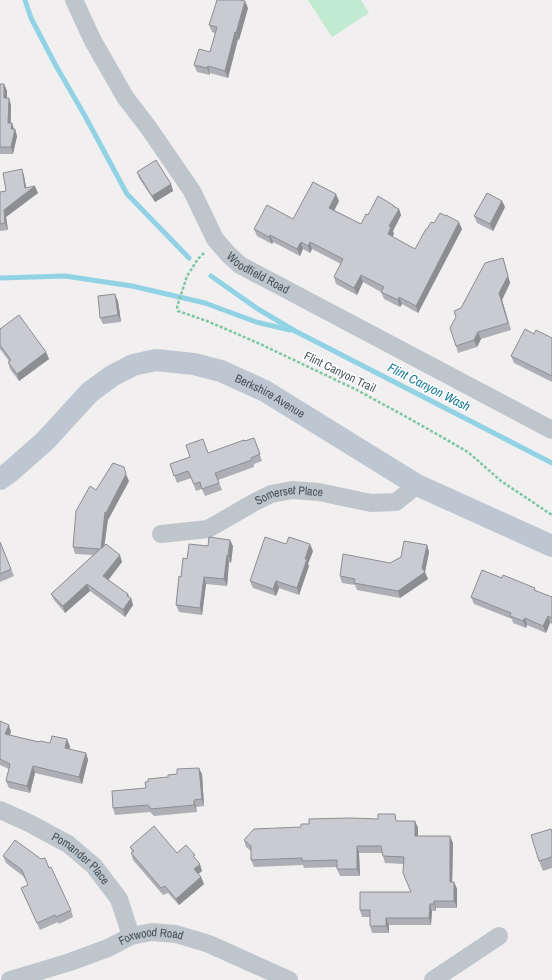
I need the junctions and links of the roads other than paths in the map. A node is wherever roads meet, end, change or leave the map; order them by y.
1 (74, 0) edge
2 (552, 430) edge
3 (0, 479) edge
4 (417, 485) junction
5 (161, 534) dead end
6 (552, 546) edge
7 (0, 810) edge
8 (131, 936) junction
9 (499, 936) dead end
10 (10, 980) edge
11 (289, 980) edge
12 (433, 980) edge

1 - 2 street, Woodfield Road
3 - 4 street, Berkshire Avenue
4 - 5 street, Somerset Place
4 - 6 street, Berkshire Avenue
7 - 8 street, Pomander Place
8 - 10 street, Foxwood Road
8 - 11 street, Foxwood Road
9 - 12 street

